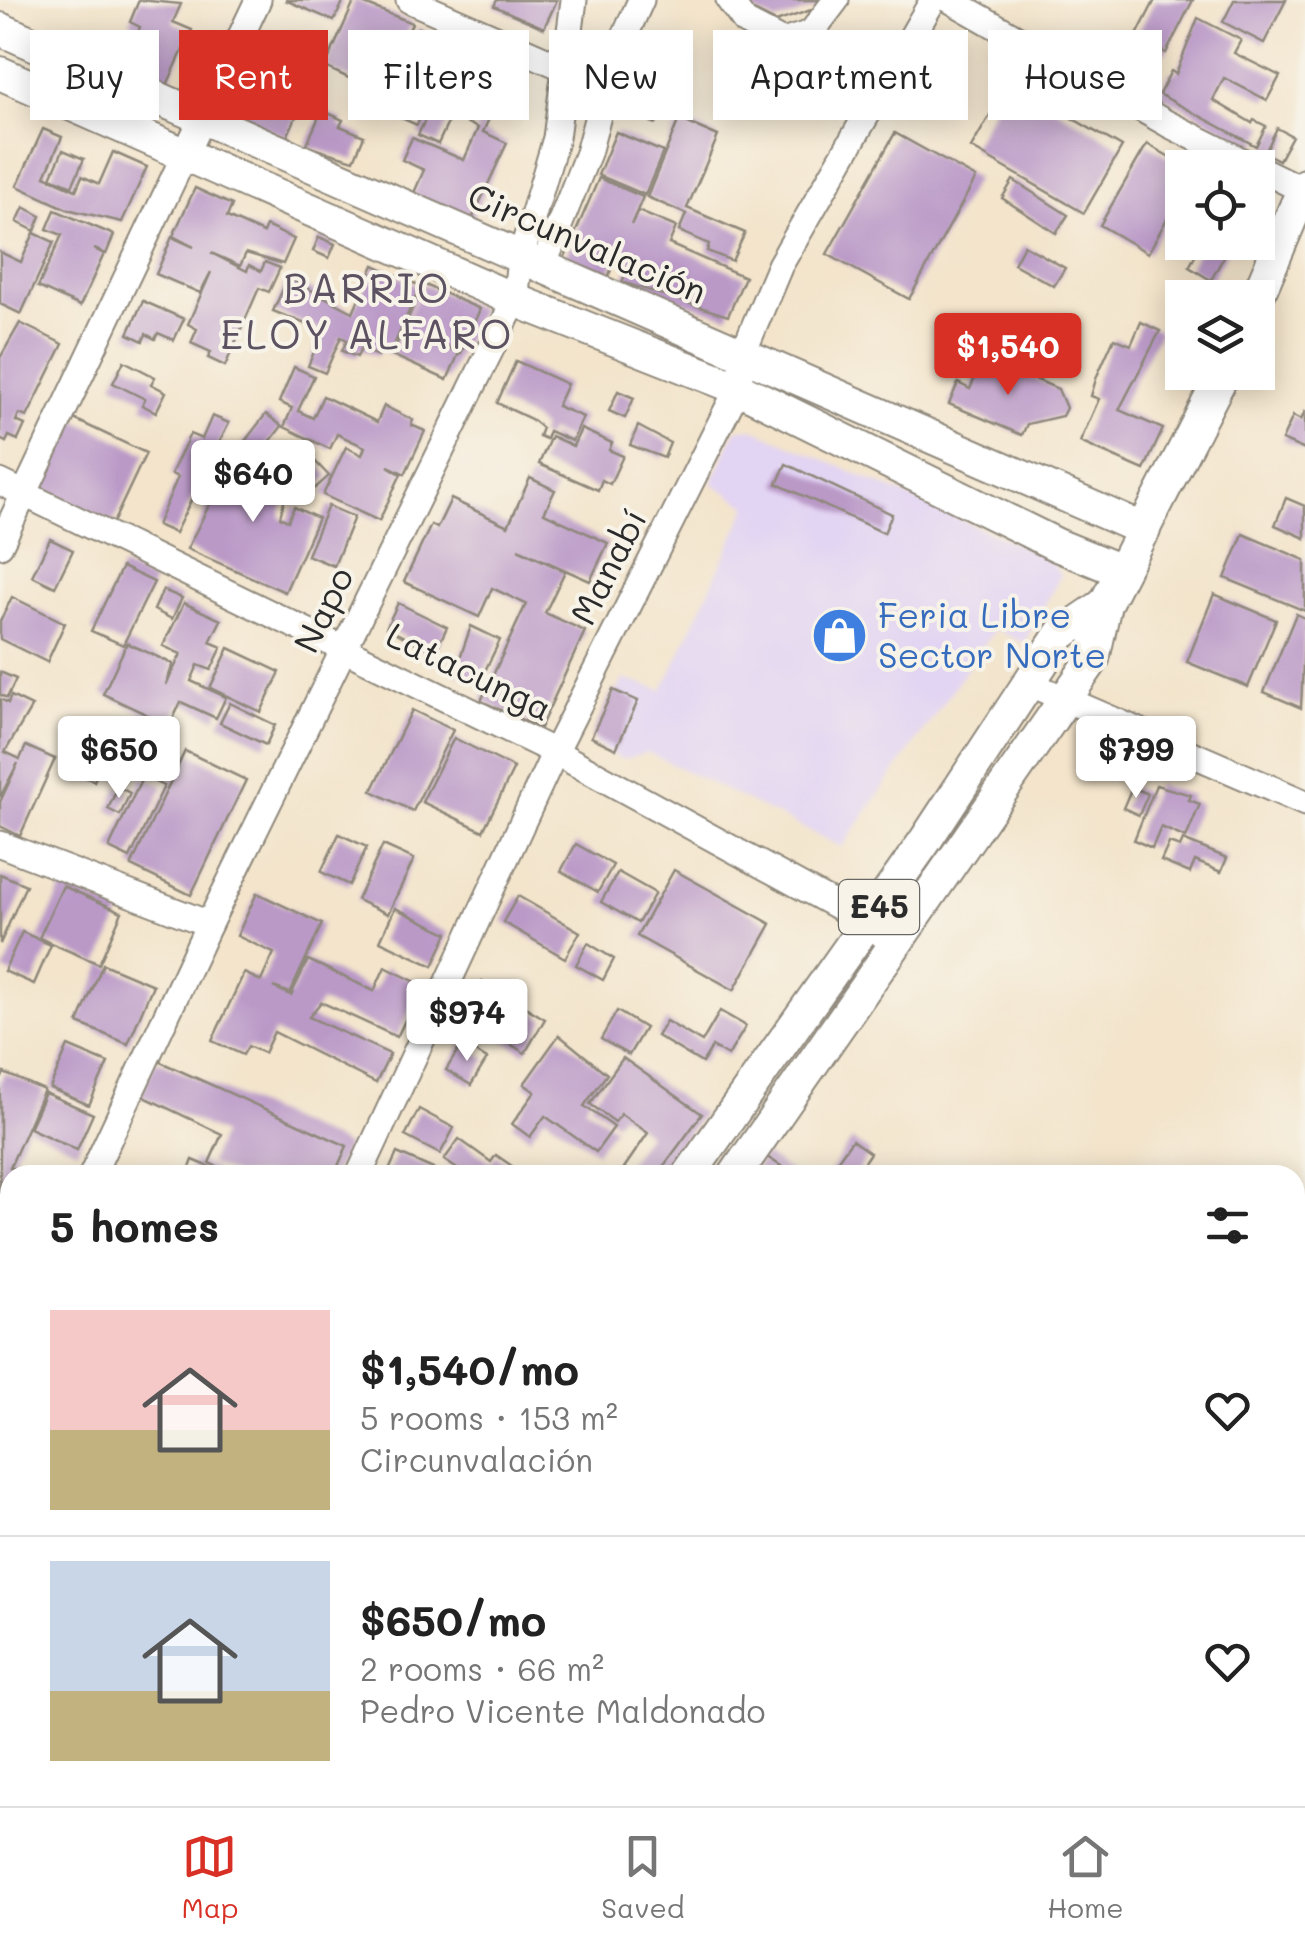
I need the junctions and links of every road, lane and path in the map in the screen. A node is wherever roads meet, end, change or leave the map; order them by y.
1 (258, 0) edge
2 (410, 0) edge
3 (574, 0) edge
4 (640, 0) edge
5 (729, 0) edge
6 (836, 0) edge
7 (934, 0) edge
8 (950, 0) edge
9 (0, 29) edge
10 (244, 30) edge
11 (569, 30) edge
12 (549, 61) edge
13 (0, 73) edge
14 (179, 110) edge
15 (201, 120) joint
16 (558, 120) edge
17 (1221, 150) edge
18 (183, 156) junction
19 (1275, 176) edge
20 (1304, 188) edge
21 (531, 264) junction
22 (1265, 280) edge
23 (515, 300) junction
24 (743, 353) junction
25 (738, 388) junction
26 (1215, 390) edge
27 (0, 482) edge
28 (24, 494) junction
29 (1144, 530) junction
30 (0, 545) edge
31 (1121, 571) junction
32 (1105, 604) junction
33 (343, 650) junction
34 (1028, 683) junction
35 (1064, 702) junction
36 (555, 752) junction
37 (1305, 802) edge
38 (0, 844) edge
39 (868, 923) junction
40 (209, 924) junction
41 (896, 945) junction
42 (97, 1165) edge
43 (363, 1165) edge
44 (696, 1165) edge
45 (741, 1165) edge

1 - 10 street
2 - 12 street
3 - 11 street, Napo
4 - 21 street
5 - 6 street
7 - 24 street, Manabí
8 - 17 street
9 - 14 main road, Circunvalación
13 - 18 main road
15 - 18 street
15 - 21 main road, Circunvalación
16 - 21 street, Napo
18 - 23 main road
18 - 28 street
19 - 20 street
20 - 22 main road
21 - 23 street, Napo
21 - 24 main road, Circunvalación
23 - 25 main road
23 - 33 street, Napo
24 - 25 street, Manabí
24 - 29 main road, Circunvalación
25 - 31 main road
25 - 36 street, Manabí
26 - 29 main road, E45
27 - 28 street, Latacunga
28 - 30 street
28 - 33 street, Latacunga
29 - 31 main road, E45
31 - 32 main road, E45
32 - 34 main road, E45
32 - 35 main road, E45
33 - 36 street, Latacunga
33 - 40 street, Napo
34 - 35 street
34 - 39 main road, E45
35 - 37 street
35 - 41 main road, E45
36 - 39 street, Latacunga
36 - 43 street, Manabí
38 - 40 street
39 - 41 street, Latacunga
39 - 44 main road, E45
40 - 42 street, Napo
41 - 45 main road, E45

